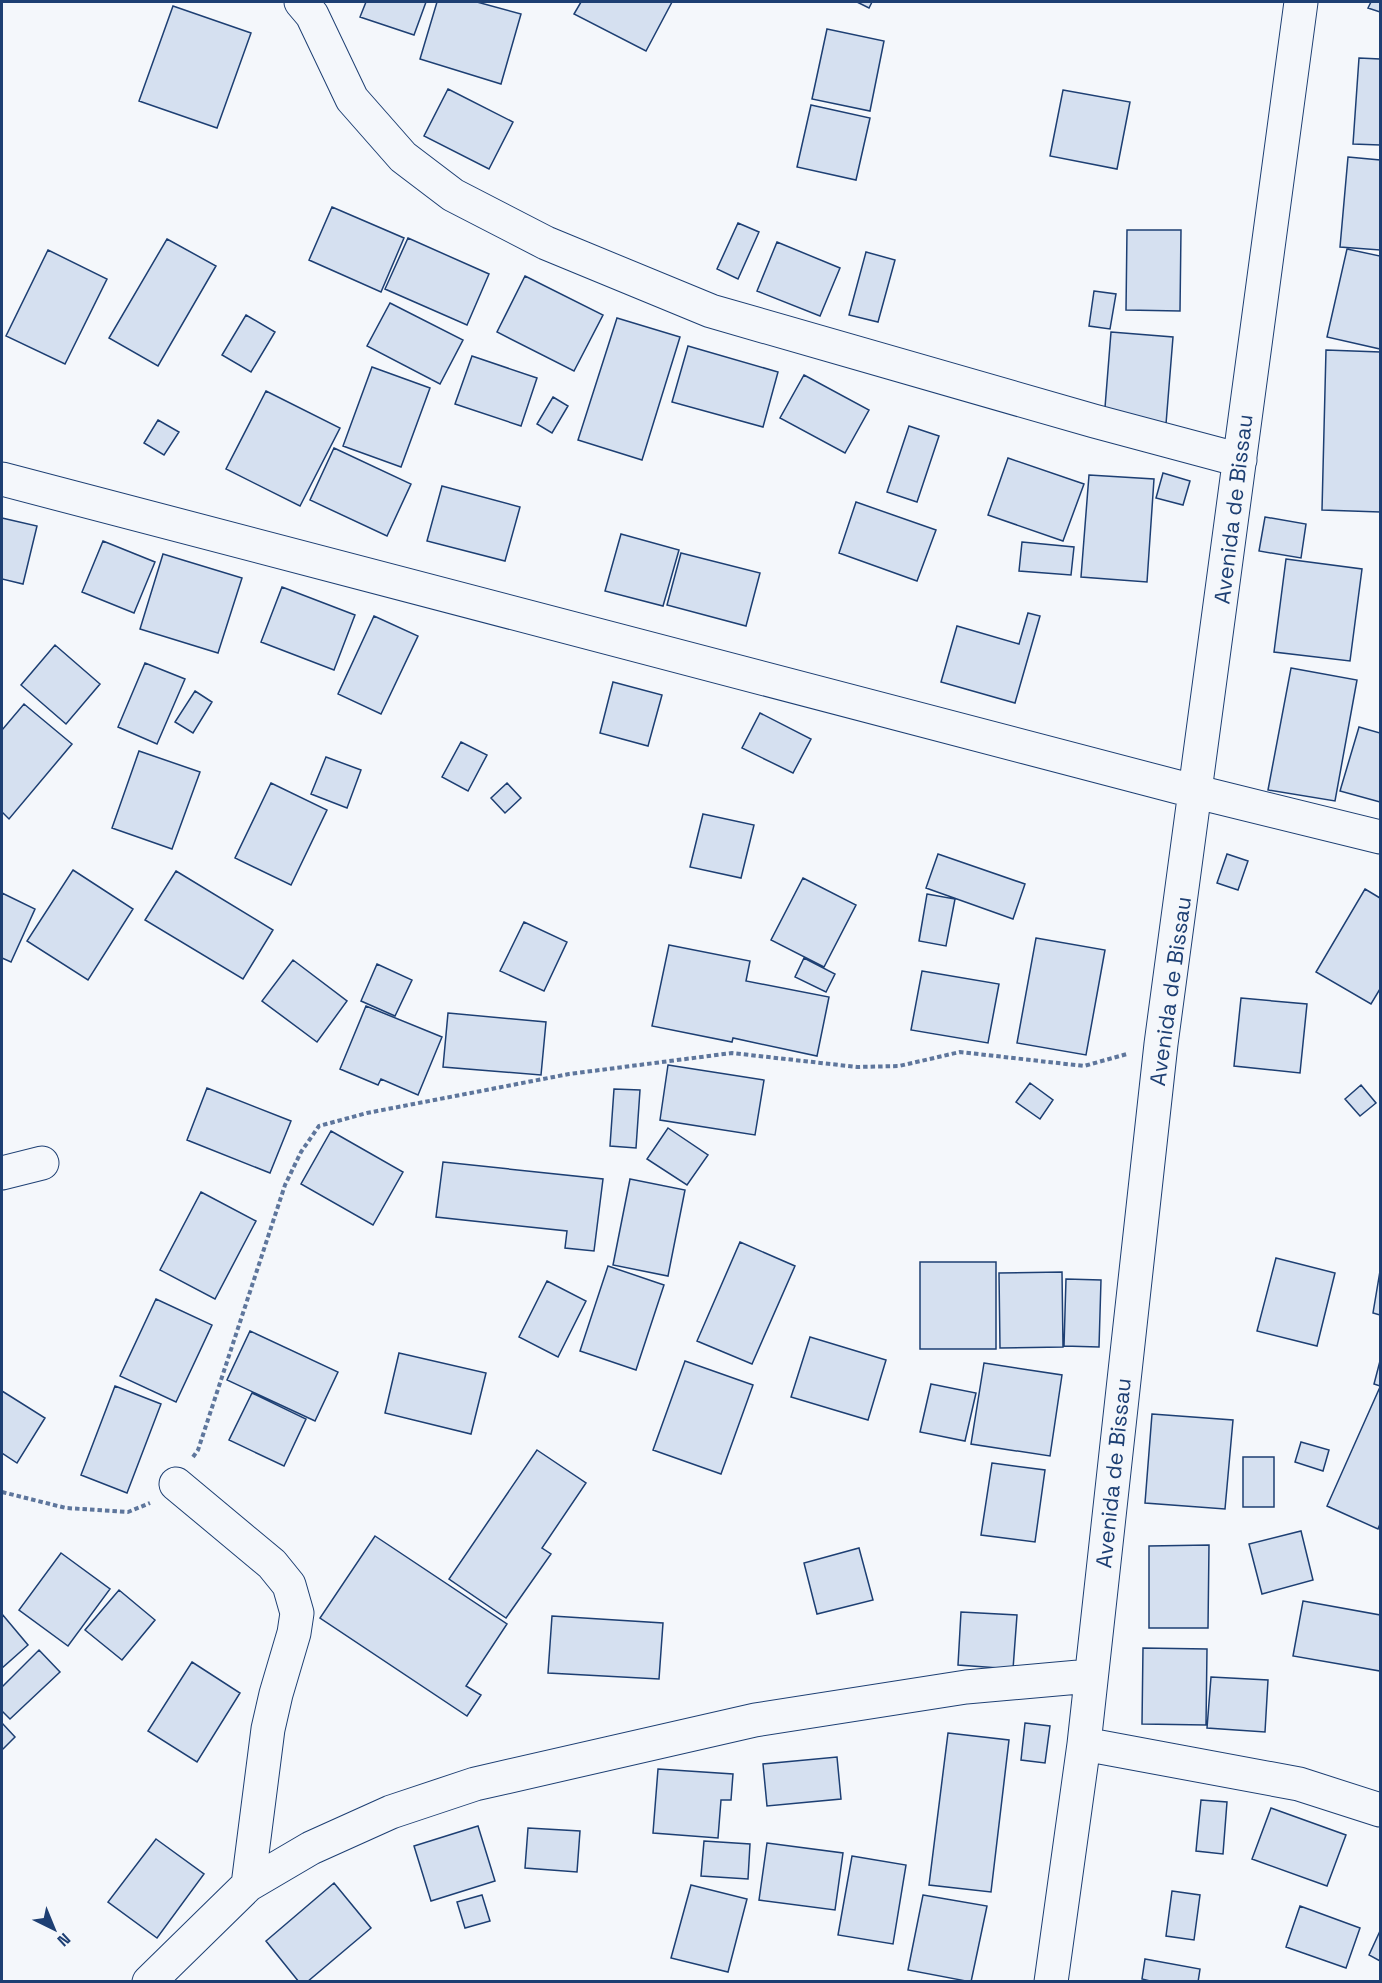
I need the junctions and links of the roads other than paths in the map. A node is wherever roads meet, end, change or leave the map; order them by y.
1 (301, 2) edge
2 (1301, 2) edge
3 (1240, 460) junction
4 (2, 479) edge
5 (1197, 792) junction
6 (1380, 837) edge
7 (42, 1163) dead end
8 (2, 1173) edge
9 (176, 1484) road end
10 (1090, 1676) junction
11 (1084, 1744) junction
12 (1380, 1810) edge
13 (248, 1885) junction
14 (149, 1982) edge
15 (1051, 1982) edge

1 - 3 street
2 - 3 street, Avenida de Bissau
3 - 5 street, Avenida de Bissau
4 - 5 street
5 - 6 street
5 - 10 street, Avenida de Bissau
7 - 8 street
9 - 13 street
10 - 11 street, Avenida de Bissau
10 - 13 street
11 - 12 street
11 - 15 street, Avenida de Bissau
13 - 14 street

